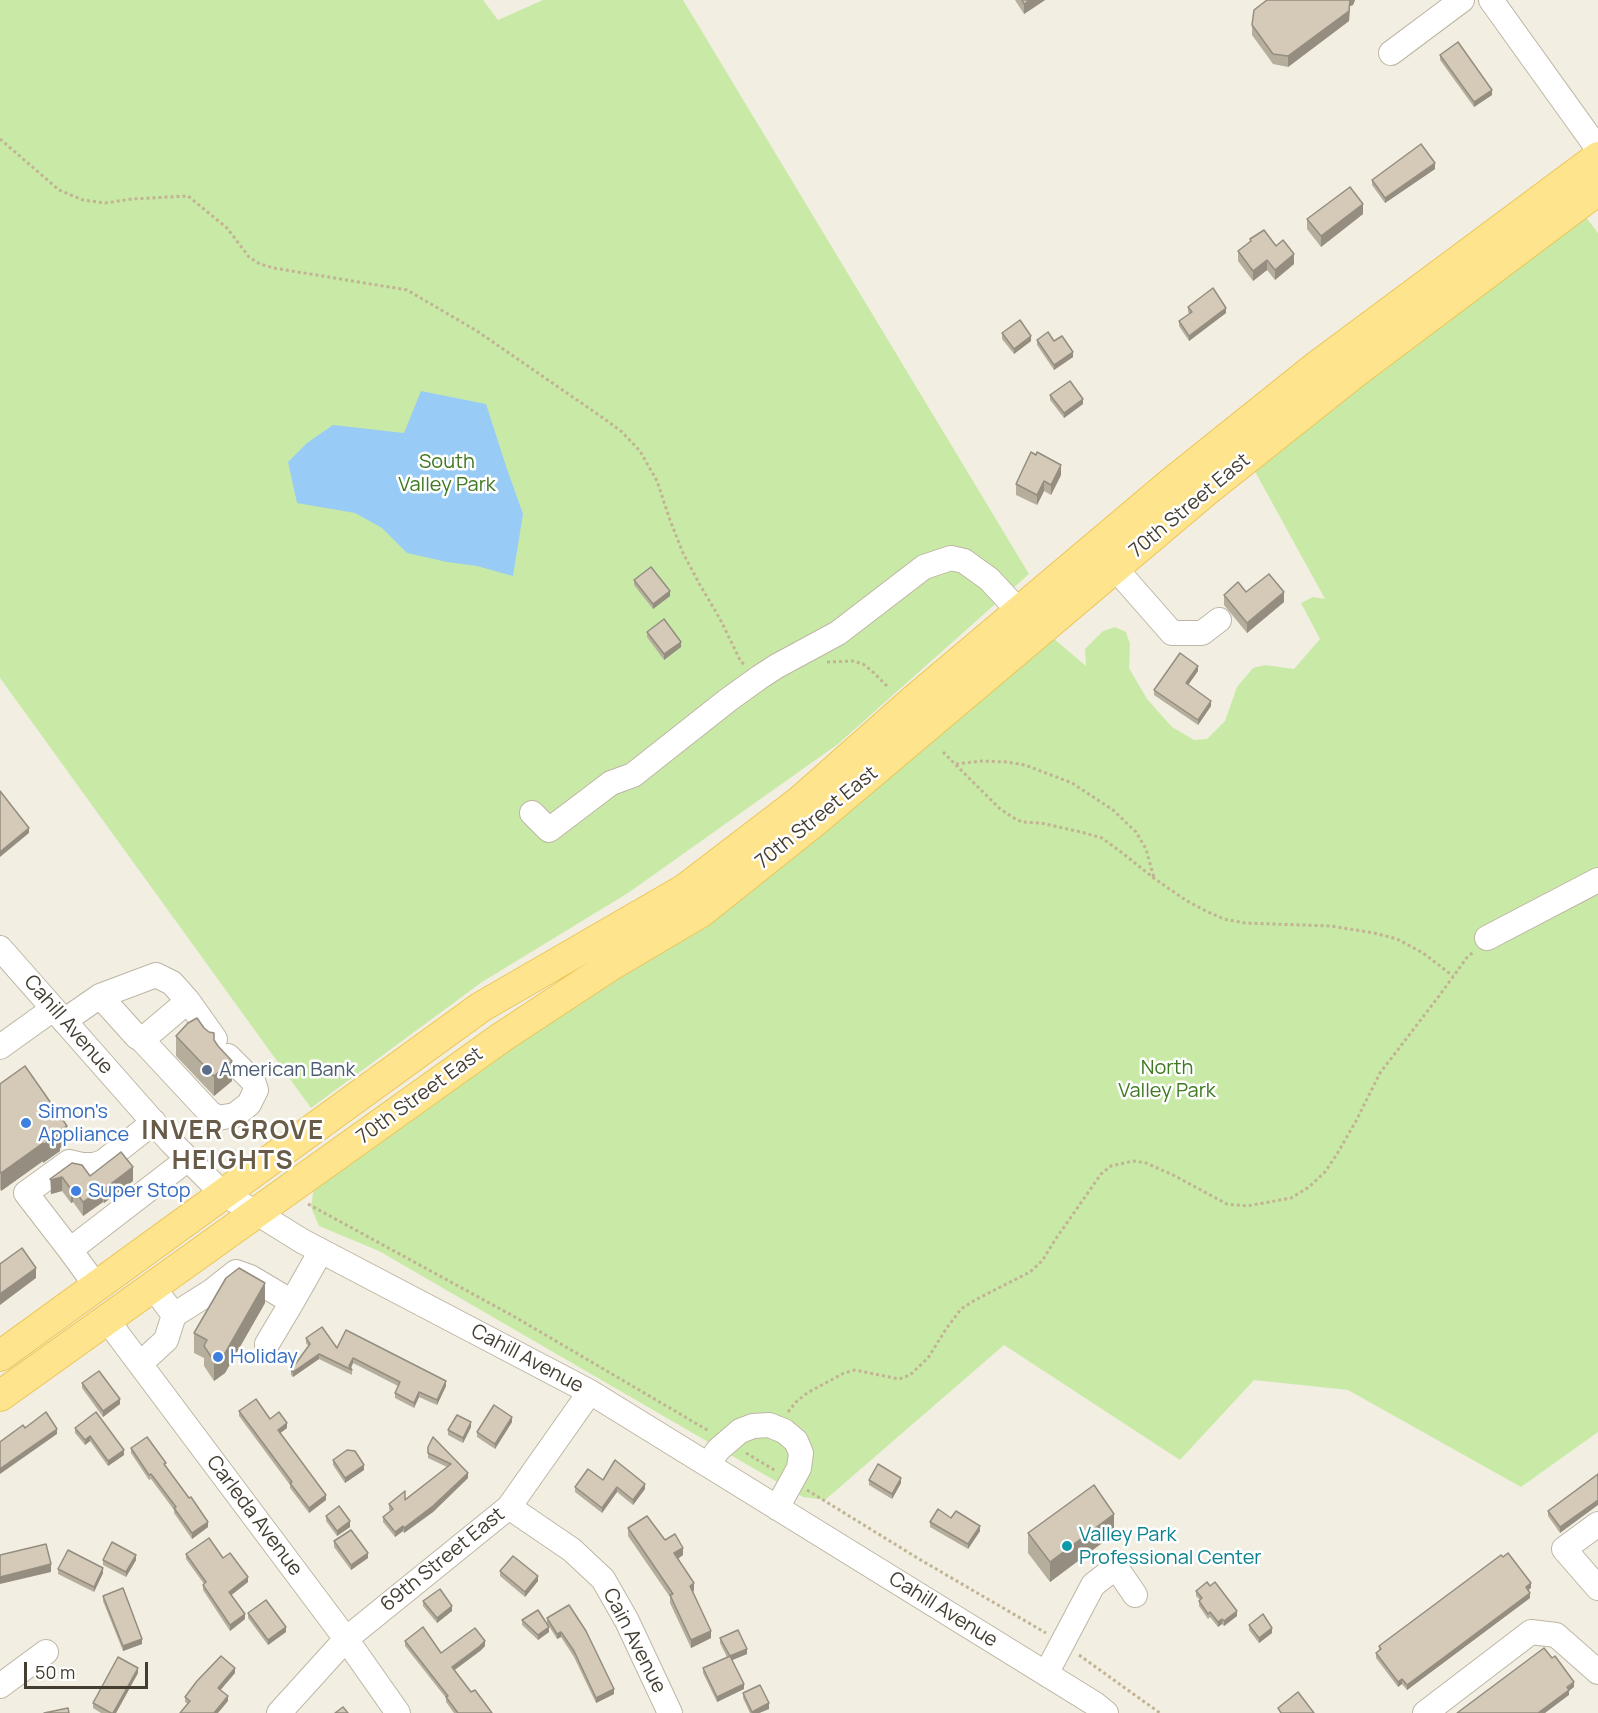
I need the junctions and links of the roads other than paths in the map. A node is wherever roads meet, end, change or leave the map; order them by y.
1 (1462, 0) edge
2 (1491, 0) edge
3 (1391, 54) dead end
4 (1598, 149) edge
5 (1598, 157) edge
6 (1598, 190) edge
7 (1114, 568) junction
8 (1219, 620) dead end
9 (1029, 622) junction
10 (532, 813) dead end
11 (1598, 880) edge
12 (1487, 938) road end
13 (0, 948) edge
14 (100, 996) junction
15 (188, 1001) junction
16 (58, 1015) junction
17 (142, 1040) junction
18 (0, 1047) edge
19 (153, 1122) junction
20 (188, 1159) junction
21 (223, 1194) junction
22 (257, 1213) junction
23 (70, 1251) junction
24 (321, 1251) junction
25 (97, 1287) junction
26 (153, 1287) junction
27 (292, 1302) junction
28 (174, 1315) junction
29 (107, 1320) junction
30 (267, 1344) dead end
31 (0, 1356) edge
32 (140, 1364) junction
33 (590, 1392) junction
34 (0, 1396) edge
35 (708, 1465) junction
36 (508, 1507) junction
37 (777, 1508) junction
38 (1598, 1524) edge
39 (1597, 1586) edge
40 (1135, 1594) dead end
41 (346, 1639) junction
42 (46, 1652) dead end
43 (1598, 1672) edge
44 (1046, 1674) junction
45 (0, 1686) edge
46 (279, 1713) edge
47 (398, 1713) edge
48 (670, 1713) edge
49 (1106, 1713) edge
50 (1425, 1713) edge

1 - 3 street
2 - 4 street
5 - 9 main road, 70th Street East
6 - 7 main road, 70th Street East
7 - 8 street
7 - 9 main road, 70th Street East
9 - 10 street
9 - 21 main road, 70th Street East
9 - 22 main road, 70th Street East
11 - 12 street
13 - 16 street, Cahill Avenue
14 - 15 street
14 - 16 street
14 - 17 street
15 - 17 street
15 - 17 street
16 - 18 street
16 - 19 street, Cahill Avenue
19 - 20 street, Cahill Avenue
19 - 23 street
20 - 21 street, Cahill Avenue
20 - 23 street
21 - 22 street, Cahill Avenue
21 - 25 main road, 70th Street East
22 - 24 street, Cahill Avenue
22 - 26 main road, 70th Street East
23 - 25 street
24 - 27 street
24 - 33 street, Cahill Avenue
25 - 31 main road, 70th Street East
26 - 28 street
26 - 29 main road, 70th Street East
27 - 28 street
27 - 30 street
28 - 32 street
29 - 32 street, Carleda Avenue
29 - 34 main road, 70th Street East
32 - 41 street, Carleda Avenue
33 - 35 street, Cahill Avenue
33 - 36 street, 69th Street East
35 - 37 street, Cahill Avenue
35 - 37 street
36 - 41 street, 69th Street East
36 - 48 street, Cain Avenue
37 - 44 street, Cahill Avenue
38 - 39 street
40 - 44 street
41 - 46 street, 69th Street East
41 - 47 street, Carleda Avenue
42 - 45 street
43 - 50 street
44 - 49 street, Cahill Avenue

